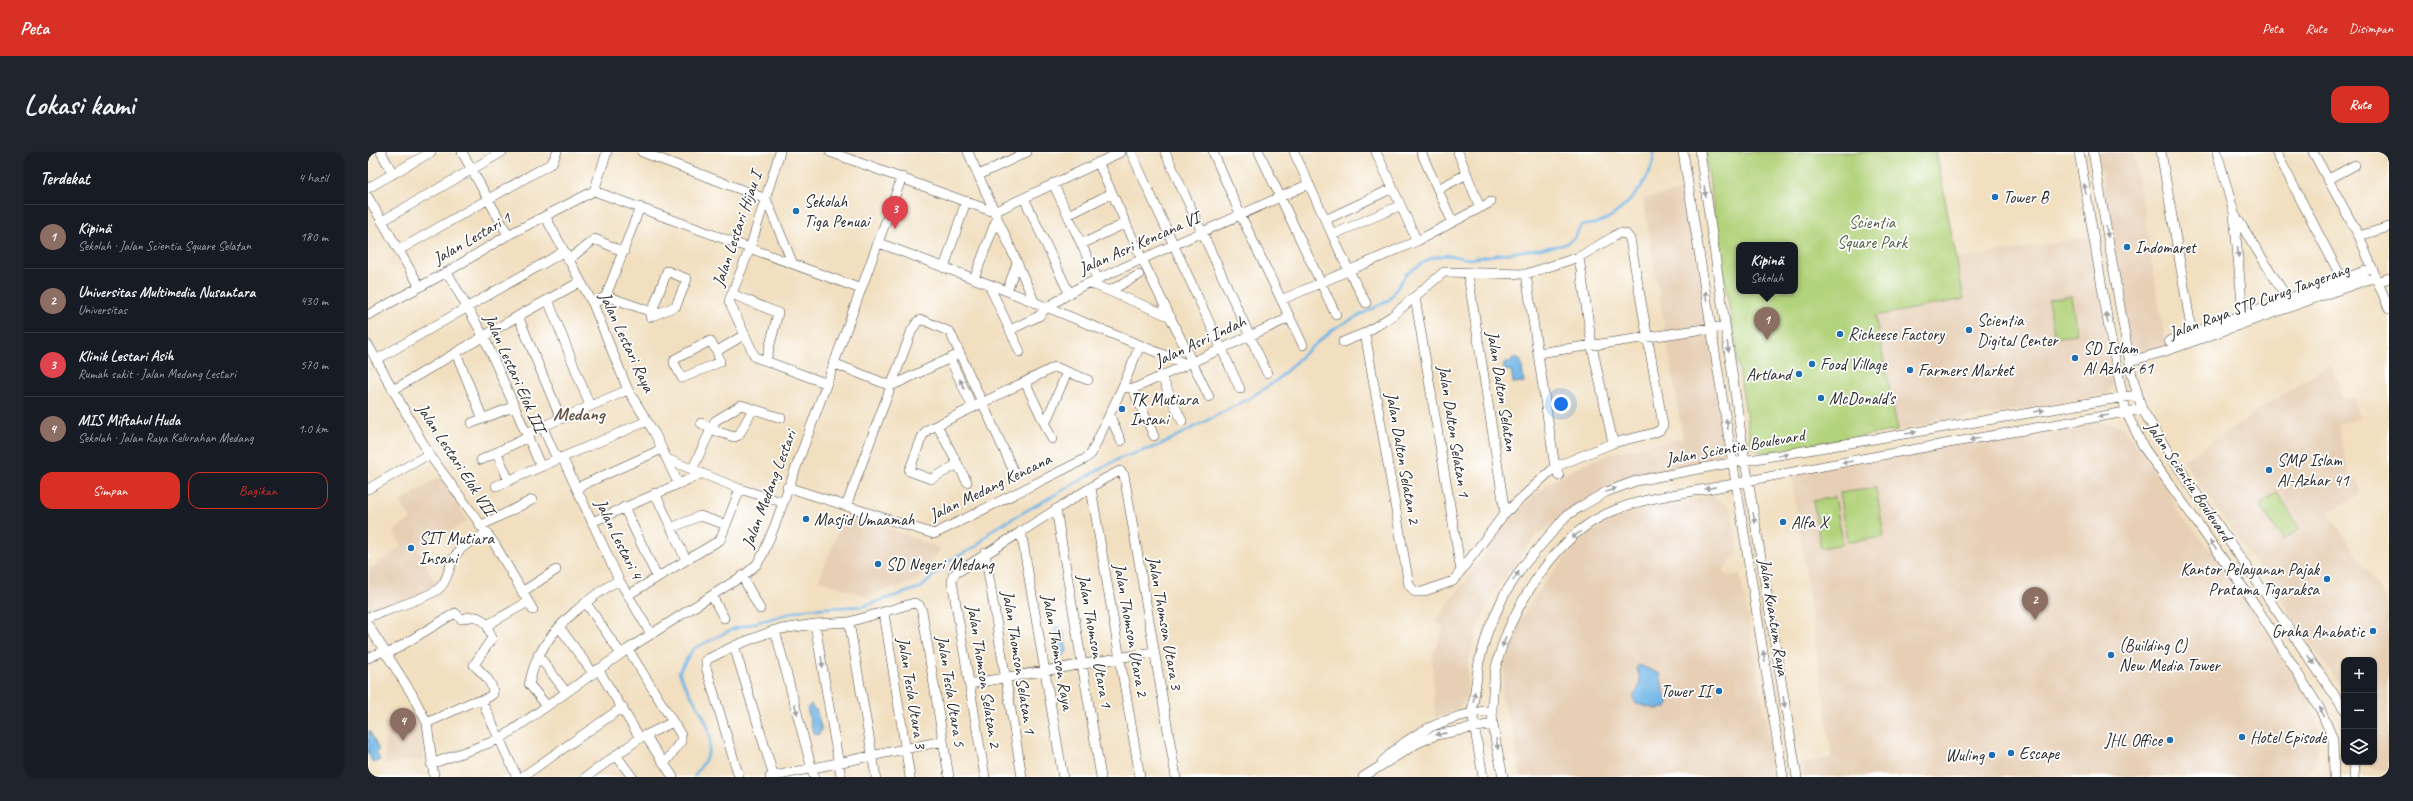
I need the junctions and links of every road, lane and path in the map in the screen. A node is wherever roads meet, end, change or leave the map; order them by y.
1 (381, 152) edge
2 (431, 152) edge
3 (462, 152) edge
4 (502, 152) edge
5 (557, 152) edge
6 (607, 152) edge
7 (642, 152) edge
8 (780, 152) edge
9 (830, 152) edge
10 (960, 152) edge
11 (1027, 152) edge
12 (1097, 152) edge
13 (1121, 152) edge
14 (1131, 152) edge
15 (1165, 152) edge
16 (1213, 152) edge
17 (1259, 152) edge
18 (1294, 152) edge
19 (1376, 152) edge
20 (1420, 152) edge
21 (1458, 152) edge
22 (1683, 152) edge
23 (1700, 152) edge
24 (2079, 152) edge
25 (2093, 152) edge
26 (2161, 152) edge
27 (2217, 152) edge
28 (2276, 152) edge
29 (2314, 152) edge
30 (421, 154) edge
31 (969, 154) edge
32 (1100, 162) junction
33 (2355, 165) dead end
34 (472, 169) junction
35 (394, 174) junction
36 (1468, 174) junction
37 (979, 175) junction
38 (902, 177) junction
39 (2329, 179) junction
40 (1309, 184) junction
41 (1055, 185) junction
42 (368, 188) edge
43 (1391, 189) junction
44 (1438, 189) junction
45 (594, 191) junction
46 (1112, 193) junction
47 (368, 197) edge
48 (1280, 197) junction
49 (489, 198) junction
50 (1024, 198) junction
51 (766, 199) junction
52 (966, 201) junction
53 (1491, 202) dead end
54 (1399, 206) junction
55 (640, 207) junction
56 (1480, 208) junction
57 (1244, 212) junction
58 (2234, 213) junction
59 (996, 215) junction
60 (1068, 215) junction
61 (545, 216) junction
62 (1325, 220) junction
63 (382, 221) junction
64 (1452, 221) junction
65 (1126, 223) junction
66 (2389, 227) edge
67 (1203, 232) junction
68 (508, 234) junction
69 (1332, 235) junction
70 (2359, 236) junction
71 (1417, 241) junction
72 (878, 243) junction
73 (1172, 243) junction
74 (1082, 244) junction
75 (750, 248) junction
76 (399, 250) junction
77 (624, 252) junction
78 (565, 256) junction
79 (1579, 258) junction
80 (1142, 259) junction
81 (1017, 263) junction
82 (794, 264) junction
83 (944, 268) junction
84 (1349, 271) junction
85 (2365, 271) dead end
86 (447, 272) junction
87 (1468, 274) junction
88 (1526, 274) junction
89 (1139, 275) dead end
90 (2389, 278) edge
91 (974, 279) junction
92 (2342, 279) junction
93 (2377, 279) junction
94 (580, 282) junction
95 (1094, 282) junction
96 (1320, 283) junction
97 (989, 285) junction
98 (420, 287) junction
99 (861, 289) junction
100 (1007, 291) junction
101 (1109, 291) junction
102 (1069, 293) junction
103 (732, 294) junction
104 (606, 296) junction
105 (1415, 297) junction
106 (2287, 298) junction
107 (395, 300) junction
108 (548, 300) junction
109 (1281, 300) junction
110 (1035, 303) junction
111 (1366, 303) dead end
112 (593, 304) junction
113 (467, 308) junction
114 (1046, 308) junction
115 (2389, 309) edge
116 (652, 312) junction
117 (2243, 314) junction
118 (368, 315) edge
119 (1336, 315) dead end
120 (518, 316) junction
121 (1171, 316) junction
122 (1289, 318) junction
123 (368, 319) edge
124 (1725, 326) junction
125 (1711, 328) junction
126 (1010, 330) junction
127 (1365, 333) junction
128 (2192, 333) junction
129 (744, 335) junction
130 (484, 337) junction
131 (1251, 337) junction
132 (1647, 338) junction
133 (2169, 341) dead end
134 (1343, 342) dead end
135 (368, 345) edge
136 (1140, 345) junction
137 (1303, 345) dead end
138 (1592, 346) junction
139 (1221, 348) junction
140 (717, 351) junction
141 (1020, 352) dead end
142 (456, 353) junction
143 (1538, 353) junction
144 (960, 354) junction
145 (950, 359) junction
146 (376, 360) junction
147 (766, 361) junction
148 (2130, 361) junction
149 (1190, 362) junction
150 (833, 363) junction
151 (1066, 372) junction
152 (1267, 373) dead end
153 (1161, 376) junction
154 (1088, 380) dead end
155 (1025, 382) junction
156 (825, 383) junction
157 (892, 386) junction
158 (1123, 386) junction
159 (1133, 389) junction
160 (1240, 389) dead end
161 (393, 390) junction
162 (628, 390) junction
163 (2137, 395) junction
164 (1209, 397) dead end
165 (2122, 397) junction
166 (982, 404) junction
167 (515, 406) junction
168 (590, 406) junction
169 (973, 408) junction
170 (753, 409) junction
171 (2142, 409) junction
172 (2126, 412) junction
173 (1110, 416) junction
174 (780, 418) dead end
175 (482, 419) junction
176 (561, 420) junction
177 (647, 421) junction
178 (1182, 421) dead end
179 (701, 422) dead end
180 (472, 423) dead end
181 (1045, 424) junction
182 (937, 425) junction
183 (543, 428) junction
184 (710, 429) junction
185 (527, 436) junction
186 (1154, 436) dead end
187 (1052, 439) dead end
188 (1122, 441) dead end
189 (1613, 443) junction
190 (662, 450) junction
191 (497, 453) junction
192 (430, 454) junction
193 (560, 458) junction
194 (667, 459) junction
195 (481, 460) dead end
196 (1745, 461) junction
197 (1733, 462) junction
198 (958, 464) junction
199 (541, 467) junction
200 (692, 470) junction
201 (1557, 471) junction
202 (1014, 472) dead end
203 (701, 474) junction
204 (368, 476) edge
205 (1748, 480) junction
206 (509, 482) junction
207 (967, 482) dead end
208 (678, 483) junction
209 (1736, 483) junction
210 (496, 486) dead end
211 (371, 487) edge
212 (787, 487) junction
213 (576, 488) junction
214 (1091, 488) junction
215 (740, 489) junction
216 (655, 494) junction
217 (532, 500) dead end
218 (782, 502) junction
219 (846, 506) junction
220 (624, 507) junction
221 (1056, 509) junction
222 (1505, 513) junction
223 (592, 522) junction
224 (724, 524) junction
225 (480, 526) junction
226 (671, 528) junction
227 (1021, 531) junction
228 (486, 534) junction
229 (1542, 544) junction
230 (985, 553) junction
231 (1556, 555) junction
232 (686, 560) junction
233 (556, 570) dead end
234 (1461, 571) junction
235 (742, 576) junction
236 (657, 577) junction
237 (619, 580) junction
238 (522, 592) junction
239 (628, 595) junction
240 (712, 596) junction
241 (528, 602) junction
242 (586, 602) junction
243 (760, 609) dead end
244 (533, 610) dead end
245 (884, 614) junction
246 (368, 617) edge
247 (724, 618) dead end
248 (849, 622) junction
249 (815, 624) junction
250 (368, 625) edge
251 (487, 625) junction
252 (560, 628) junction
253 (775, 630) junction
254 (651, 634) junction
255 (734, 646) junction
256 (624, 651) junction
257 (1153, 652) junction
258 (384, 653) junction
259 (538, 656) junction
260 (368, 658) edge
261 (1120, 659) junction
262 (1082, 665) junction
263 (596, 671) junction
264 (1044, 671) junction
265 (1006, 678) junction
266 (970, 684) junction
267 (566, 692) junction
268 (2341, 705) edge
269 (547, 706) junction
270 (623, 707) junction
271 (485, 708) dead end
272 (1492, 710) junction
273 (1472, 712) junction
274 (673, 722) junction
275 (427, 723) junction
276 (1493, 724) junction
277 (1474, 728) junction
278 (642, 736) junction
279 (500, 739) junction
280 (943, 741) junction
281 (905, 747) junction
282 (616, 755) junction
283 (872, 756) junction
284 (838, 761) junction
285 (664, 763) junction
286 (431, 764) junction
287 (2355, 765) edge
288 (811, 767) junction
289 (1376, 769) junction
290 (588, 776) edge
291 (2335, 776) edge
292 (434, 777) edge
293 (517, 777) edge
294 (522, 777) edge
295 (632, 777) edge
296 (673, 777) edge
297 (739, 777) edge
298 (773, 777) edge
299 (814, 777) edge
300 (841, 777) edge
301 (876, 777) edge
302 (910, 777) edge
303 (949, 777) edge
304 (985, 777) edge
305 (1022, 777) edge
306 (1063, 777) edge
307 (1102, 777) edge
308 (1140, 777) edge
309 (1176, 777) edge
310 (1363, 777) edge
311 (1483, 777) edge
312 (1503, 777) edge
313 (1783, 777) edge
314 (1797, 777) edge
315 (2354, 777) edge

1 - 35 street
2 - 30 street
3 - 34 street
4 - 34 street
5 - 49 street
6 - 45 street
7 - 51 street
8 - 51 street, Jalan Lestari Hijau I
9 - 38 street
10 - 31 street
11 - 37 street
12 - 32 street
13 - 32 street
14 - 73 street
15 - 67 street
16 - 57 street
17 - 48 street
18 - 40 street
19 - 43 street
20 - 44 street
21 - 36 street
125 -> 22 street, Jalan Kuantum Raya
23 -> 124 street, Jalan Kuantum Raya
165 -> 24 street
25 -> 148 street
26 - 128 street
27 - 58 street
28 - 92 street
29 - 39 street
30 - 35 street
31 - 37 street
32 - 41 street
32 - 46 street
33 - 39 street
34 - 49 street
34 - 63 street
35 - 42 street
36 - 44 street
36 - 56 street
37 - 59 street
38 - 52 street
38 - 72 street, Jalan Medang Lestari
39 - 70 street
40 - 48 street, Jalan Asri Kencana VI
40 - 62 street
41 - 50 street
41 - 60 street
43 - 54 street
43 - 62 street
44 - 64 street
45 - 55 street
45 - 61 street, Jalan Lestari 1
46 - 60 street
46 - 65 street
47 - 63 street
48 - 57 street, Jalan Asri Kencana VI
48 - 96 street
49 - 68 street
49 - 76 street
50 - 59 street
50 - 102 street
51 - 75 street, Jalan Lestari Hijau I
51 - 82 street
52 - 59 street
52 - 83 street
53 - 56 street
54 - 69 street
54 - 71 street
55 - 75 street
55 - 77 street
56 - 64 street
57 - 67 street, Jalan Asri Kencana VI
57 - 109 street
58 - 106 street
58 -> 117 street
59 - 81 street
59 - 91 street
60 - 74 street
61 - 68 street, Jalan Lestari 1
61 - 78 street, Jalan Lestari Raya
62 - 69 street
63 - 76 street
64 - 71 street
65 - 74 street
65 - 80 street
66 - 70 street
67 - 73 street, Jalan Asri Kencana VI
67 - 131 street
68 - 86 street, Jalan Lestari 1
69 - 84 street
70 - 93 street
71 - 84 street
72 - 83 street
72 - 99 street, Jalan Medang Lestari
73 - 80 street, Jalan Asri Kencana VI
73 - 139 street
74 - 95 street
75 - 82 street
75 - 103 street, Jalan Lestari Hijau I
76 - 98 street
77 - 78 street
77 - 104 street
78 - 94 street, Jalan Lestari Raya
78 - 113 street
79 - 88 street
79 - 132 street
79 - 138 street
80 - 95 street, Jalan Asri Kencana VI
80 - 121 street
81 - 100 street
81 - 110 street
82 - 99 street
83 - 91 street
84 - 96 street
84 - 111 street
85 - 92 street
86 - 98 street, Jalan Lestari 1
86 - 113 street, Jalan Lestari Elok III
87 - 88 street
87 - 105 street
87 - 222 street, Jalan Dalton Selatan
88 - 143 street
89 - 101 street
90 - 93 street, Jalan Raya STP Curug Tangerang
91 - 97 street
92 - 106 street
93 - 115 street
93 - 148 street, Jalan Raya STP Curug Tangerang
94 - 108 street
94 - 112 street, Jalan Lestari Raya
95 - 101 street
95 - 102 street, Jalan Asri Kencana VI
96 - 109 street
96 - 119 street
97 - 100 street
97 - 126 street
98 - 107 street, Jalan Lestari 1
99 - 150 street, Jalan Medang Lestari
100 - 110 street
101 - 121 street
102 - 114 street, Jalan Asri Kencana VI
103 - 129 street, Jalan Lestari Hijau I
103 - 147 street
104 - 112 street
104 - 116 street
105 - 127 street
105 - 234 street, Jalan Dalton Selatan 1
106 - 117 street
107 - 118 street, Jalan Lestari 1
107 - 123 street
108 - 120 street
108 - 168 street
109 - 122 street
110 - 114 street
112 - 162 street, Jalan Lestari Raya
113 - 130 street, Jalan Lestari Elok III
113 - 146 street
114 - 126 street, Jalan Asri Kencana VI
114 - 136 street
116 - 116 street
117 - 128 street
120 - 130 street
120 - 176 street
121 - 149 street
122 - 131 street, Jalan Asri Indah
122 - 137 street
124 - 125 street
124 -> 196 street, Jalan Kuantum Raya
125 - 132 street
197 -> 125 street, Jalan Kuantum Raya
126 - 141 street
127 - 134 street
127 - 234 street, Jalan Dalton Selatan 2
128 - 133 street
129 - 140 street
129 - 147 street, Jalan Lestari Hijau I
130 - 142 street
130 - 167 street, Jalan Lestari Elok III
131 - 139 street, Jalan Asri Indah
131 - 152 street
132 - 138 street
132 - 189 street
135 - 146 street, Jalan Lestari Elok VII
136 - 149 street
136 - 158 street, Jalan Medang Kencana
138 - 143 street
138 - 189 street
139 - 149 street, Jalan Asri Indah
139 - 160 street
140 - 140 street
142 - 161 street
142 - 175 street
143 - 201 street
144 - 145 street
144 - 157 street
144 - 166 street
145 - 157 street
169 -> 145 street
146 - 161 street, Jalan Lestari Elok VII
147 - 156 street, Jalan Lestari Hijau I
148 - 163 street
149 - 153 street, Jalan Asri Indah
149 - 164 street
150 - 156 street, Jalan Medang Lestari
150 - 157 street
151 - 154 street
151 - 155 street
151 - 181 street
153 - 159 street, Jalan Asri Indah
153 - 178 street
155 - 166 street
155 - 181 street
156 - 212 street, Jalan Medang Lestari
157 - 219 street
158 - 159 street
158 - 173 street, Jalan Medang Kencana
159 - 186 street
161 - 192 street, Jalan Lestari Elok VII
162 - 168 street
162 - 177 street, Jalan Lestari Raya
163 - 165 street, Jalan Scientia Boulevard
163 - 171 street
165 - 172 street
196 -> 165 street, Jalan Scientia Boulevard
166 - 169 street
166 - 202 street
167 - 175 street
167 - 185 street, Jalan Lestari Elok III
168 - 176 street
169 - 182 street
170 - 174 street
170 - 184 street
170 - 184 street
171 - 172 street, Jalan Scientia Boulevard
171 -> 268 street, Jalan Scientia Boulevard
172 -> 205 street, Jalan Scientia Boulevard
291 -> 172 street, Jalan Scientia Boulevard
173 - 188 street
173 - 219 street, Jalan Medang Kencana
175 - 180 street
176 - 183 street
177 - 190 street, Jalan Lestari Raya
177 - 193 street
179 - 184 street
181 - 187 street
182 - 198 street
182 - 198 street
183 - 185 street
183 - 193 street, Jalan Lestari 4
184 - 200 street
185 - 191 street
185 - 199 street, Jalan Lestari Elok III
189 - 201 street
190 - 194 street, Jalan Lestari Raya
190 - 213 street
191 - 195 street
191 - 206 street
192 - 211 street
192 - 225 street, Jalan Lestari Elok VII
193 - 199 street
193 - 213 street, Jalan Lestari 4
194 - 200 street
194 - 208 street, Jalan Lestari Raya
196 - 197 street, Jalan Scientia Boulevard
196 - 205 street, Jalan Kuantum Raya
197 - 209 street, Jalan Kuantum Raya
229 -> 197 street, Jalan Scientia Boulevard
198 - 207 street
199 - 206 street
200 - 203 street
201 - 222 street
203 - 208 street
203 - 215 street
204 - 211 street
205 - 209 street, Jalan Scientia Boulevard
205 -> 314 street, Jalan Kuantum Raya
206 - 210 street
208 - 216 street
209 -> 231 street, Jalan Scientia Boulevard
313 -> 209 street, Jalan Kuantum Raya
212 - 218 street, Jalan Medang Lestari
212 - 219 street, Jalan Medang Kencana
213 - 223 street, Jalan Lestari 4
214 - 221 street
214 - 257 street, Jalan Thomson Utara 3
214 - 261 street, Jalan Thomson Utara 2
215 - 218 street
215 - 224 street
216 - 220 street
216 - 226 street
217 - 225 street
218 - 235 street, Jalan Medang Lestari
220 - 223 street
220 - 236 street
221 - 227 street
221 - 262 street, Jalan Thomson Utara 1
222 - 234 street
223 - 237 street, Jalan Lestari 4
224 - 226 street
224 - 232 street
225 - 228 street, Jalan Lestari Elok VII
226 - 232 street
227 - 230 street
227 - 264 street, Jalan Thomson Raya
228 - 238 street, Jalan Lestari Elok VII
228 - 246 street
229 - 231 street
273 -> 229 street, Jalan Scientia Boulevard
230 - 265 street, Jalan Thomson Selatan 1
230 - 266 street, Jalan Thomson Selatan 2
231 -> 272 street, Jalan Scientia Boulevard
232 - 236 street
233 - 238 street
235 - 240 street, Jalan Medang Lestari
235 - 243 street
236 - 239 street
237 - 239 street, Jalan Lestari 4
237 - 242 street
238 - 241 street, Jalan Lestari Elok VII
239 - 254 street, Jalan Lestari 4
240 - 247 street
240 - 254 street, Jalan Medang Lestari
241 - 244 street, Jalan Lestari Elok VII
241 - 251 street
242 - 252 street
242 - 256 street
245 - 248 street
245 - 280 street, Jalan Tesla Utara 5
245 - 281 street, Jalan Tesla Utara 3
248 - 249 street
248 - 283 street
249 - 253 street
249 -> 284 street
250 - 258 street
251 - 258 street
251 - 275 street
252 - 259 street
252 - 263 street
253 - 255 street
253 -> 288 street
254 - 256 street, Jalan Medang Lestari
255 - 297 street
255 - 298 street
256 - 263 street, Jalan Medang Lestari
256 - 274 street
257 - 261 street
257 - 309 street, Jalan Thomson Utara 3
258 - 260 street
258 - 275 street
259 - 267 street
259 - 269 street
261 - 262 street
261 - 308 street, Jalan Thomson Utara 2
262 - 264 street
262 - 307 street, Jalan Thomson Utara 1
263 - 267 street, Jalan Medang Lestari
263 - 270 street
264 - 265 street
264 - 306 street, Jalan Thomson Raya
265 - 266 street
265 - 305 street, Jalan Thomson Selatan 1
266 - 304 street, Jalan Thomson Selatan 2
267 - 269 street, Jalan Medang Lestari
269 - 279 street, Jalan Medang Lestari
270 - 278 street
270 - 294 street
271 - 279 street
272 - 273 street
272 - 276 street, Jalan Scientia Boulevard
273 - 277 street, Jalan Scientia Boulevard
273 - 289 street
274 - 278 street
274 - 285 street
275 - 286 street
276 - 277 street
276 -> 312 street, Jalan Scientia Boulevard
277 -> 289 street
277 - 311 street, Jalan Scientia Boulevard
278 - 282 street
278 - 285 street
279 - 286 street, Jalan Medang Lestari
279 - 293 street
280 - 281 street
280 - 303 street, Jalan Tesla Utara 5
281 - 283 street
281 - 302 street, Jalan Tesla Utara 3
282 - 290 street
282 - 295 street
283 - 284 street
283 - 301 street
284 - 288 street
284 - 300 street
285 - 296 street
286 - 292 street
287 - 315 street
288 - 298 street
288 - 299 street
289 - 310 street

